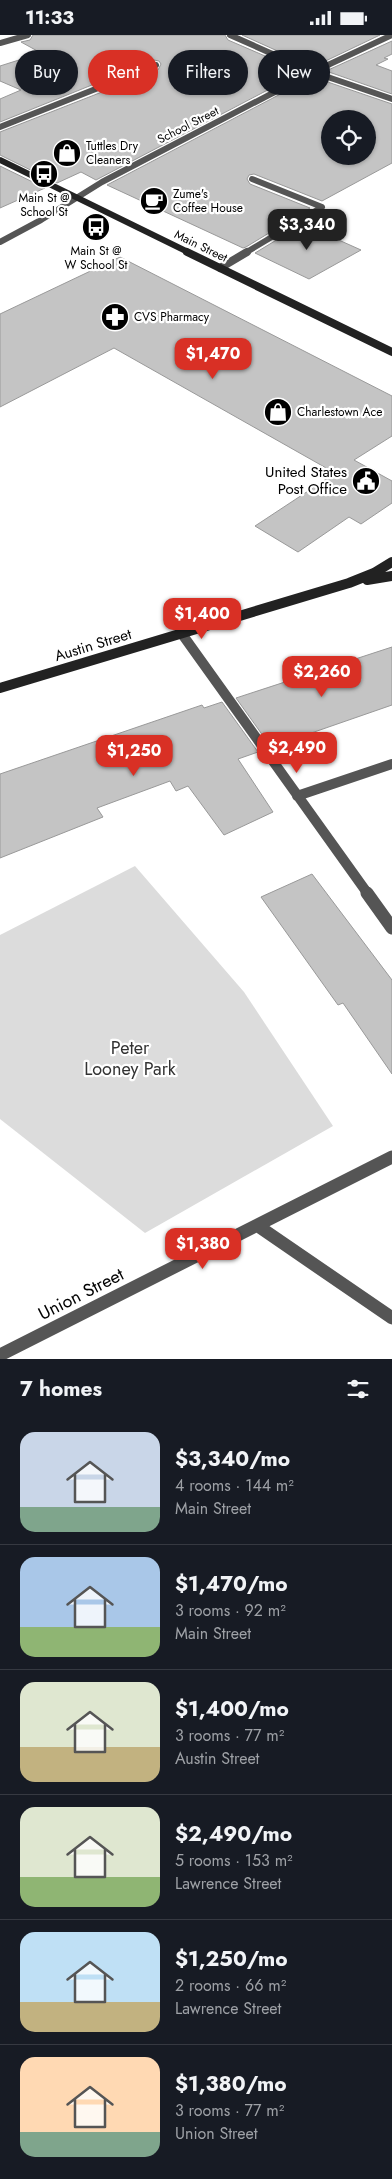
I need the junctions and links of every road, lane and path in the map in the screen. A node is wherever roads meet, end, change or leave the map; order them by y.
1 (28, 35) edge
2 (230, 35) edge
3 (392, 35) edge
4 (0, 43) edge
5 (264, 50) edge
6 (330, 64) edge
7 (330, 78) edge
8 (88, 92) edge
9 (269, 95) edge
10 (392, 99) edge
11 (0, 127) edge
12 (0, 160) edge
13 (252, 179) dead end
14 (77, 198) junction
15 (0, 242) edge
16 (220, 268) junction
17 (392, 353) edge
18 (392, 562) edge
19 (392, 576) edge
20 (348, 583) junction
21 (182, 633) junction
22 (0, 688) edge
23 (392, 764) edge
24 (297, 796) junction
25 (392, 928) edge
26 (392, 1157) edge
27 (258, 1226) junction
28 (392, 1318) edge
29 (0, 1355) edge

1 - 4 street
2 - 5 street
3 - 6 street, School Street
7 - 10 street
8 - 11 street
9 - 14 street, School Street
12 - 14 main road, Main Street
13 - 16 street
14 - 15 street, School Street
14 - 16 main road, Main Street
16 - 17 main road, Main Street
18 - 20 main road, Austin Street
19 - 20 main road
20 - 21 main road, Austin Street
21 - 22 main road, Austin Street
21 - 24 street
23 - 24 street
24 - 25 street
26 - 27 street, Union Street
27 - 28 street
27 - 29 street, Union Street

